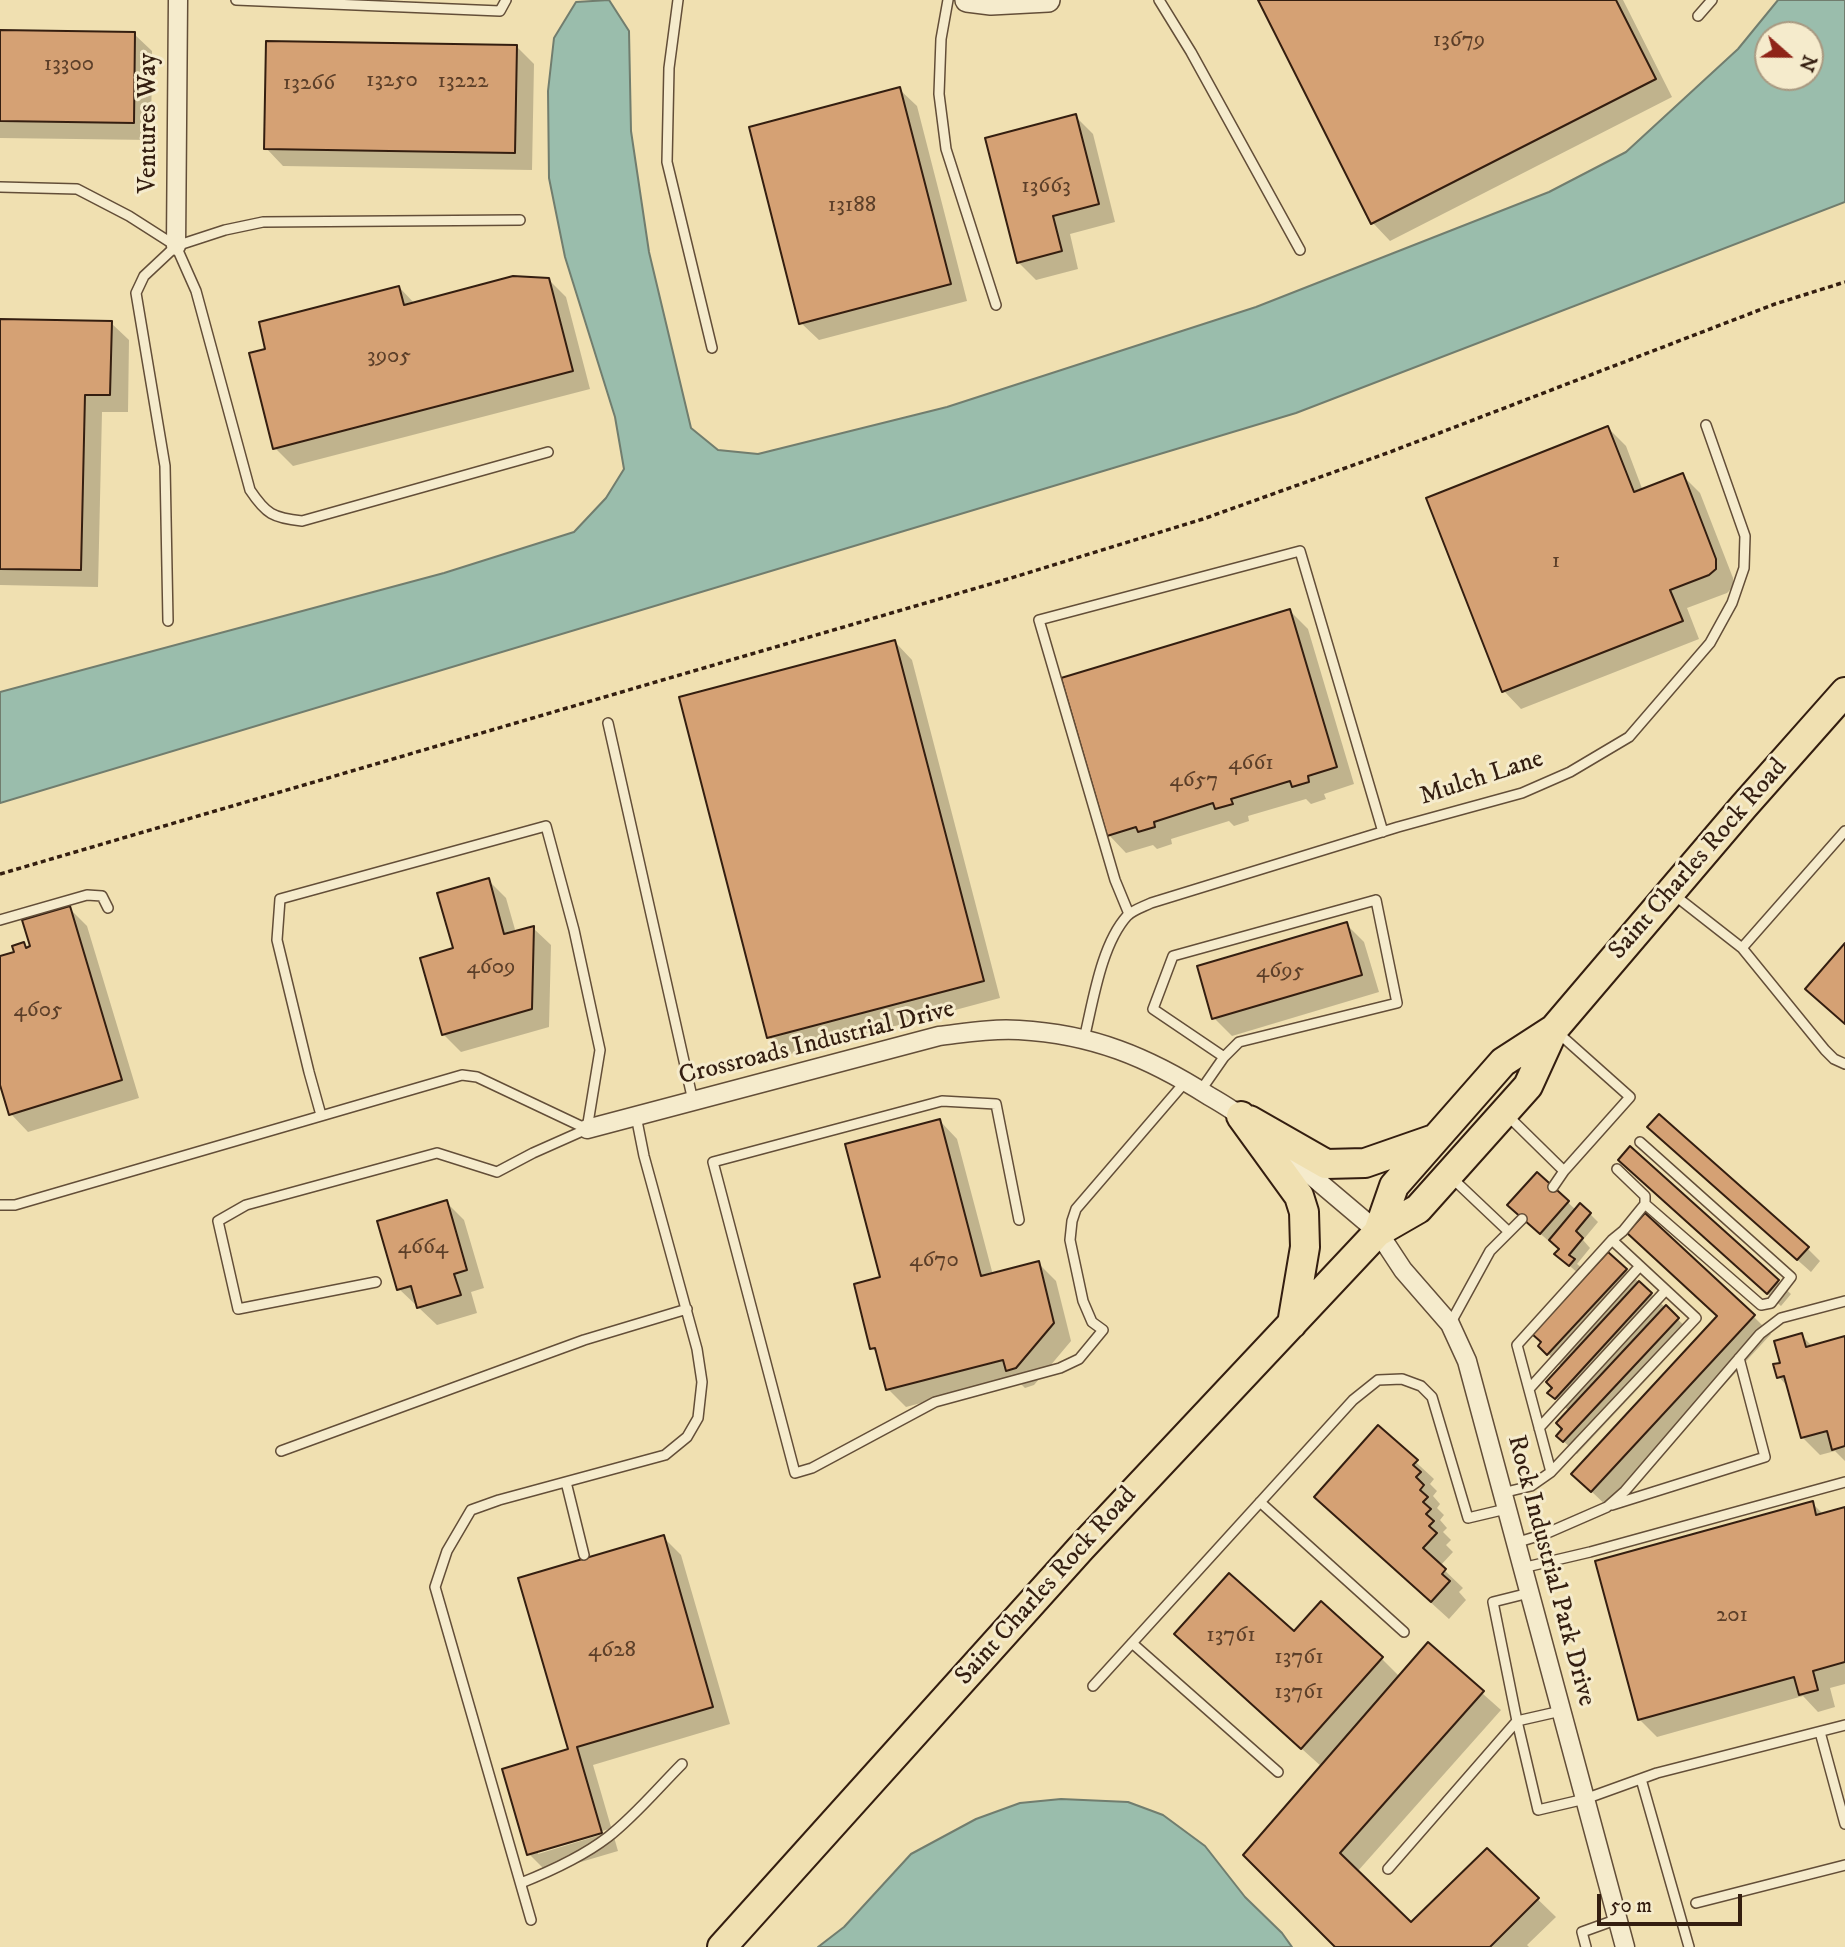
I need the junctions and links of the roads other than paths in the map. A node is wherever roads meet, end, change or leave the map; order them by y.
1 (178, 0) edge
2 (236, 0) edge
3 (506, 0) edge
4 (678, 0) edge
5 (948, 0) edge
6 (967, 0) edge
7 (1048, 0) edge
8 (1159, 0) edge
9 (1712, 0) edge
10 (1698, 16) dead end
11 (0, 187) edge
12 (520, 220) dead end
13 (176, 246) junction
14 (1300, 250) dead end
15 (996, 305) dead end
16 (712, 348) dead end
17 (1706, 425) dead end
18 (548, 452) dead end
19 (168, 621) dead end
20 (1845, 692) edge
21 (608, 723) dead end
22 (1845, 831) edge
23 (1383, 832) junction
24 (1671, 892) junction
25 (108, 908) dead end
26 (1129, 914) junction
27 (0, 920) edge
28 (1742, 948) junction
29 (1554, 1030) junction
30 (1084, 1039) junction
31 (1224, 1057) junction
32 (1845, 1064) edge
33 (1193, 1085) junction
34 (693, 1101) junction
35 (1504, 1112) junction
36 (321, 1115) junction
37 (636, 1116) junction
38 (1241, 1116) junction
39 (587, 1129) junction
40 (1436, 1138) junction
41 (1640, 1142) dead end
42 (1617, 1169) dead end
43 (1564, 1171) junction
44 (1448, 1175) junction
45 (1553, 1187) dead end
46 (1645, 1204) junction
47 (0, 1205) edge
48 (1522, 1219) dead end
49 (1019, 1220) dead end
50 (1378, 1231) junction
51 (1509, 1232) junction
52 (1612, 1240) junction
53 (1640, 1266) junction
54 (376, 1282) dead end
55 (1666, 1290) junction
56 (1845, 1301) edge
57 (687, 1309) junction
58 (1292, 1324) junction
59 (1450, 1324) junction
60 (1740, 1358) junction
61 (1529, 1390) junction
62 (1539, 1428) junction
63 (281, 1451) dead end
64 (1551, 1472) junction
65 (566, 1482) junction
66 (1845, 1482) edge
67 (1504, 1501) junction
68 (1260, 1502) junction
69 (1607, 1507) junction
70 (1516, 1543) junction
71 (584, 1555) dead end
72 (1522, 1568) junction
73 (1529, 1594) junction
74 (1404, 1632) dead end
75 (1132, 1643) junction
76 (1093, 1686) dead end
77 (1561, 1711) junction
78 (1517, 1721) junction
79 (1845, 1725) edge
80 (1820, 1732) junction
81 (682, 1764) dead end
82 (1279, 1772) dead end
83 (1641, 1779) junction
84 (1585, 1799) junction
85 (1845, 1824) edge
86 (1845, 1865) edge
87 (1388, 1869) dead end
88 (521, 1883) junction
89 (1696, 1903) dead end
90 (1618, 1919) junction
91 (531, 1920) dead end
92 (722, 1947) edge
93 (1586, 1947) edge
94 (1625, 1947) edge
95 (1689, 1947) edge

1 - 13 street, Ventures Way
2 - 3 lane
4 - 16 lane
5 - 15 lane
6 - 7 street
8 - 14 lane
9 - 10 lane
11 - 13 lane
12 - 13 lane
13 - 18 lane
13 - 19 lane
17 - 23 lane, Mulch Lane
20 - 24 main road, Saint Charles Rock Road
21 - 34 lane
22 - 28 lane
23 - 26 lane, Mulch Lane
23 - 26 lane
24 - 28 lane
24 - 29 main road, Saint Charles Rock Road
25 - 27 lane
26 - 30 lane
28 - 32 lane
29 - 35 main road, Saint Charles Rock Road
29 - 40 main road, Saint Charles Rock Road
29 - 43 lane
30 - 33 street, Crossroads Industrial Drive
30 - 34 street, Crossroads Industrial Drive
31 - 31 lane
31 - 33 lane
33 - 38 street, Crossroads Industrial Drive
33 - 49 lane
34 - 37 street, Crossroads Industrial Drive
35 - 43 lane
35 - 44 main road, Saint Charles Rock Road
36 - 39 lane
36 - 39 lane
36 - 47 lane
37 - 39 street, Crossroads Industrial Drive
37 - 57 lane
38 - 40 main road
38 - 50 street, Crossroads Industrial Drive
38 - 58 main road
39 - 54 lane
40 - 50 main road, Saint Charles Rock Road
41 - 46 lane
42 - 46 lane
43 - 45 lane
44 - 50 main road, Saint Charles Rock Road
44 - 51 lane
46 - 52 lane
48 - 51 lane
50 - 58 main road, Saint Charles Rock Road
50 - 59 street, Rock Industrial Park Drive
51 - 59 lane
52 - 53 lane
52 - 61 lane
53 - 55 lane
53 - 61 lane
55 - 62 lane
55 - 64 lane
56 - 60 lane
57 - 63 lane
57 - 65 lane
58 - 92 main road, Saint Charles Rock Road
59 - 67 street, Rock Industrial Park Drive
60 - 69 lane
60 - 69 lane
61 - 62 lane
62 - 64 lane
64 - 67 lane
65 - 71 lane
65 - 88 lane
66 - 72 lane
67 - 68 lane
67 - 70 street, Rock Industrial Park Drive
68 - 74 lane
68 - 75 lane
69 - 70 lane
70 - 72 street, Rock Industrial Park Drive
72 - 73 street, Rock Industrial Park Drive
73 - 77 street, Rock Industrial Park Drive
73 - 78 lane
75 - 76 lane
75 - 82 lane
77 - 78 lane
77 - 84 street, Rock Industrial Park Drive
78 - 84 lane
78 - 87 lane
79 - 80 lane
80 - 83 lane
80 - 85 lane
81 - 88 lane
83 - 84 lane
83 - 95 lane
84 - 90 street, Rock Industrial Park Drive
86 - 89 lane
88 - 91 lane
90 - 93 lane
90 - 94 street, Rock Industrial Park Drive

